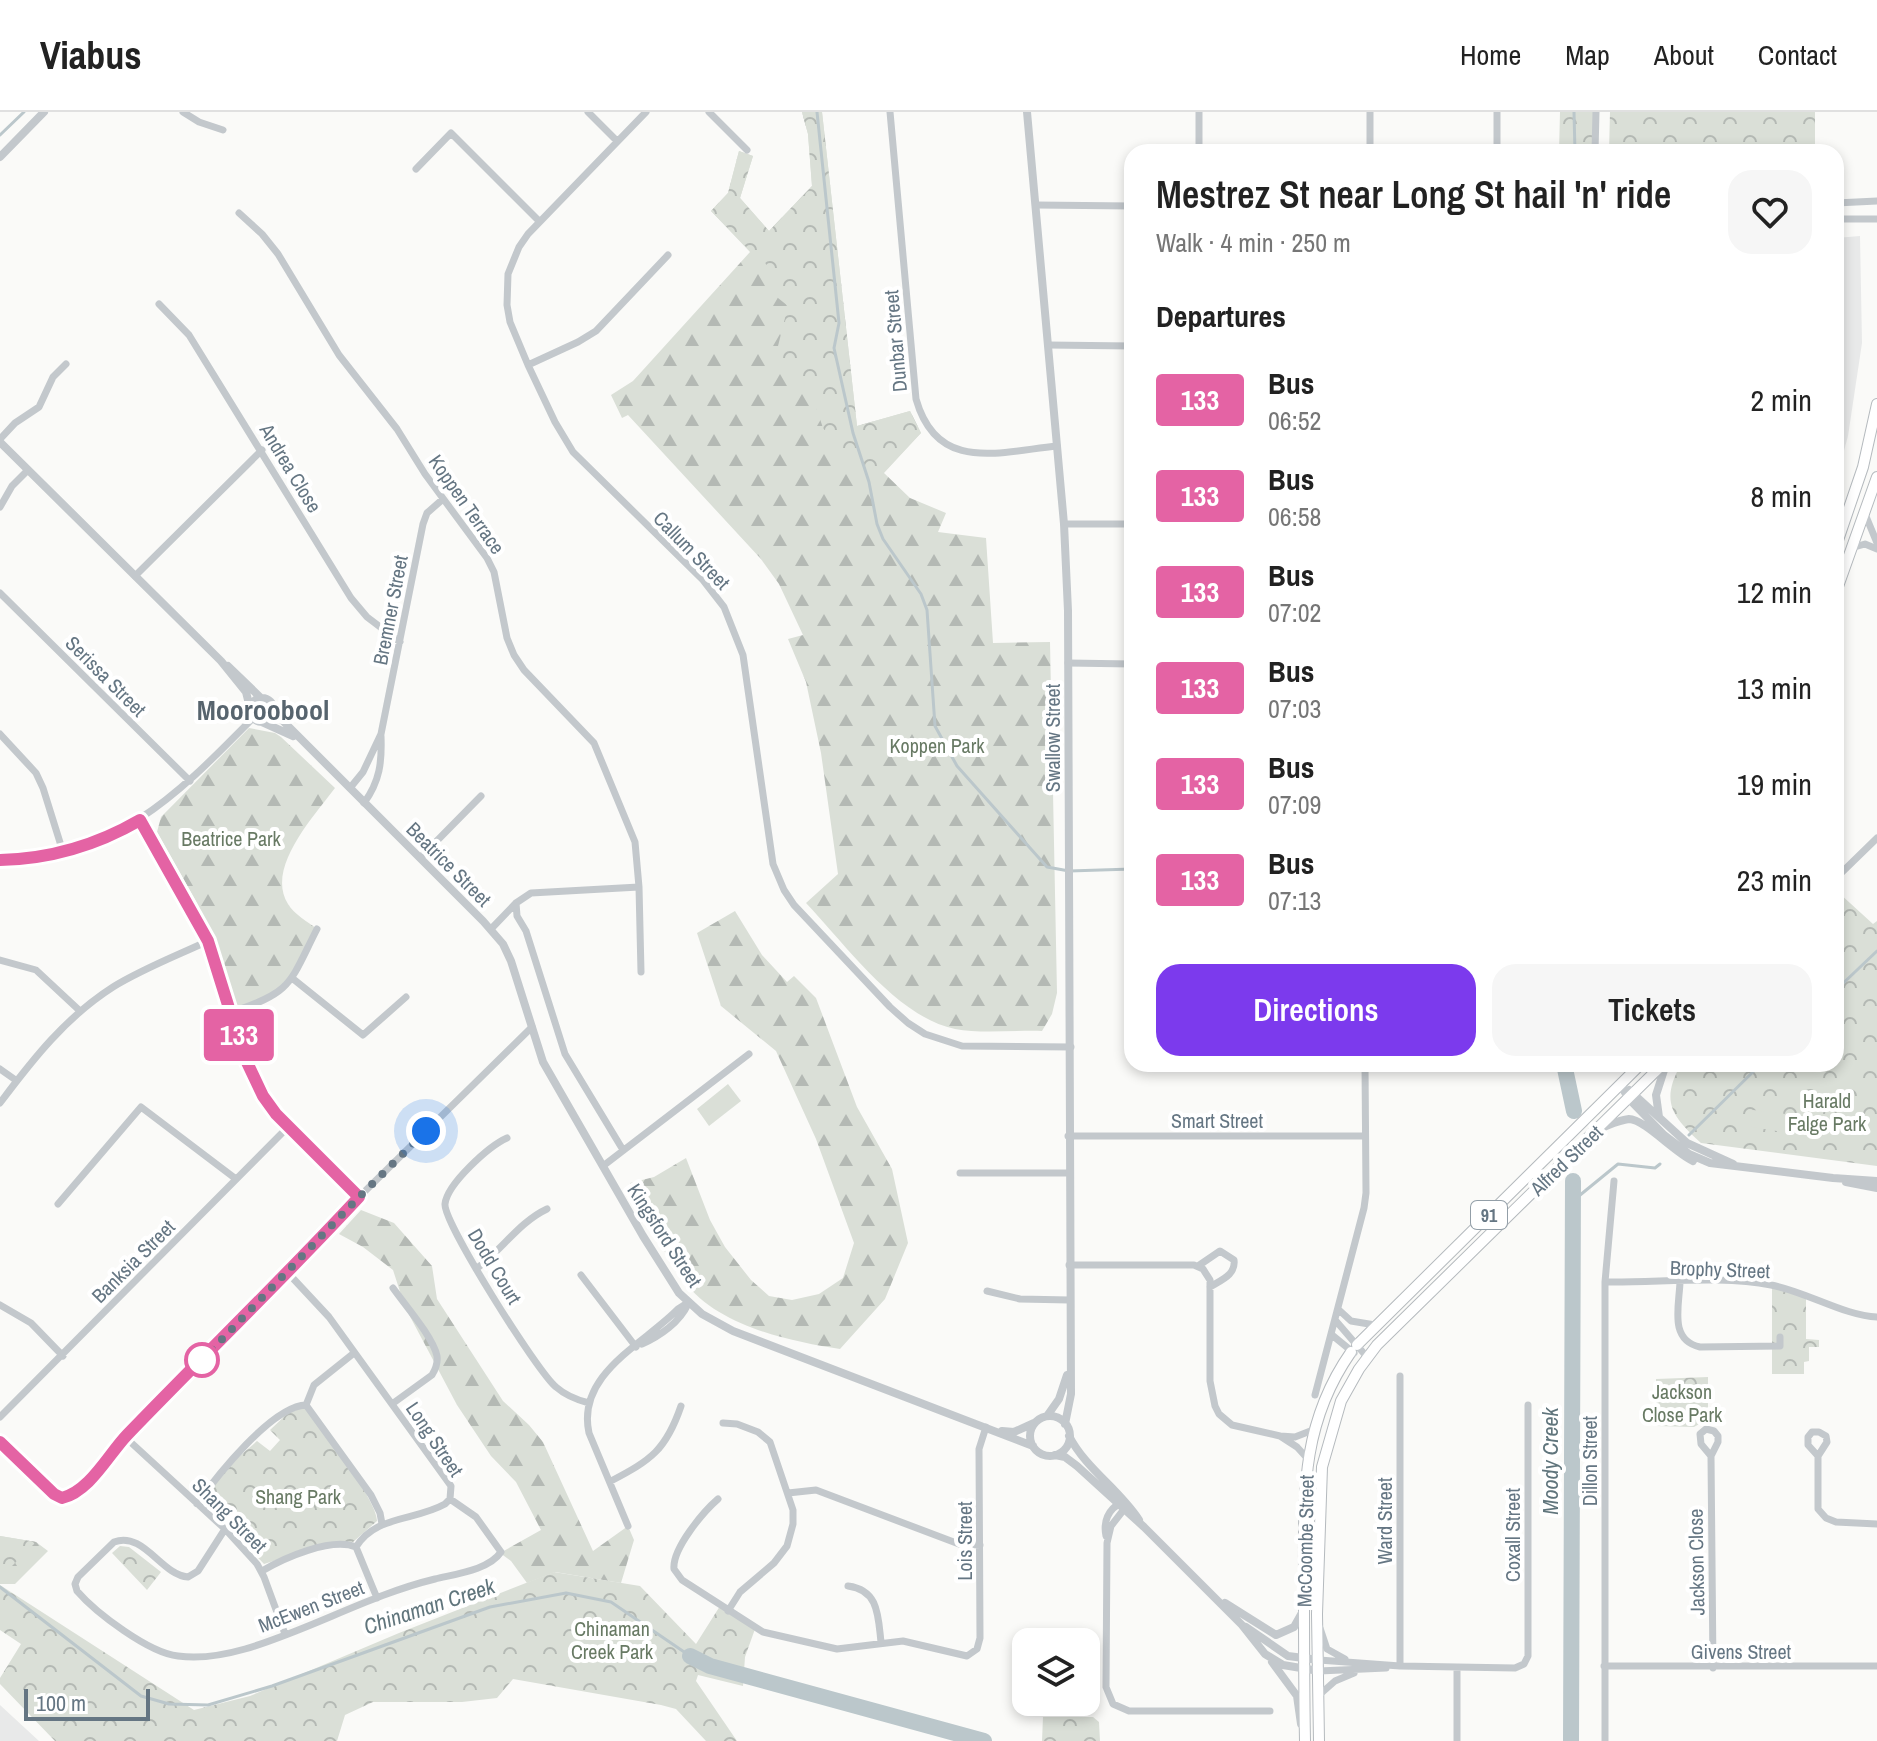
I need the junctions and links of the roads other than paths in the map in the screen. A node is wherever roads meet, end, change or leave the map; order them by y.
1 (44, 112) edge
2 (183, 112) edge
3 (588, 112) edge
4 (646, 112) edge
5 (709, 112) edge
6 (890, 112) edge
7 (1027, 112) edge
8 (1199, 112) edge
9 (1370, 112) edge
10 (1497, 112) edge
11 (1596, 112) edge
12 (223, 130) dead end
13 (617, 141) junction
14 (1199, 144) edge
15 (1370, 144) edge
16 (1497, 144) edge
17 (1595, 144) edge
18 (747, 150) dead end
19 (0, 157) edge
20 (416, 169) dead end
21 (1877, 201) edge
22 (1844, 203) edge
23 (1036, 205) junction
24 (1124, 206) edge
25 (239, 213) dead end
26 (1844, 219) edge
27 (1877, 219) edge
28 (539, 221) junction
29 (668, 255) dead end
30 (159, 304) dead end
31 (1048, 345) junction
32 (1124, 346) edge
33 (66, 364) dead end
34 (528, 365) junction
35 (1877, 404) edge
36 (0, 440) edge
37 (1057, 446) junction
38 (262, 450) junction
39 (28, 470) junction
40 (1877, 477) edge
41 (443, 499) junction
42 (0, 507) edge
43 (1864, 512) junction
44 (1844, 523) edge
45 (1064, 524) junction
46 (1124, 524) edge
47 (1877, 546) edge
48 (1851, 548) junction
49 (1844, 569) edge
50 (135, 576) junction
51 (0, 593) edge
52 (400, 642) junction
53 (221, 661) junction
54 (1068, 663) junction
55 (1124, 664) edge
56 (261, 698) junction
57 (274, 710) junction
58 (251, 713) junction
59 (262, 722) junction
60 (0, 734) edge
61 (381, 734) junction
62 (307, 746) junction
63 (190, 781) junction
64 (350, 788) junction
65 (481, 796) dead end
66 (364, 803) junction
67 (140, 820) junction
68 (1877, 838) edge
69 (63, 852) junction
70 (420, 858) junction
71 (0, 860) edge
72 (1844, 870) edge
73 (639, 887) junction
74 (516, 903) junction
75 (317, 929) dead end
76 (491, 929) junction
77 (208, 941) junction
78 (0, 960) edge
79 (641, 972) dead end
80 (292, 978) junction
81 (406, 997) dead end
82 (80, 1011) junction
83 (232, 1012) junction
84 (532, 1027) junction
85 (1071, 1047) junction
86 (749, 1054) dead end
87 (0, 1069) edge
88 (1365, 1072) edge
89 (1634, 1072) edge
90 (1656, 1072) edge
91 (1662, 1072) edge
92 (17, 1081) junction
93 (1621, 1086) junction
94 (1632, 1096) junction
95 (0, 1103) edge
96 (1659, 1118) junction
97 (288, 1127) junction
98 (1596, 1130) junction
99 (1068, 1136) junction
100 (1365, 1136) junction
101 (507, 1138) dead end
102 (623, 1150) junction
103 (1710, 1163) junction
104 (603, 1166) junction
105 (1738, 1166) junction
106 (960, 1173) dead end
107 (1068, 1173) junction
108 (1833, 1178) junction
109 (236, 1179) junction
110 (1614, 1181) dead end
111 (1877, 1181) edge
112 (1877, 1188) edge
113 (359, 1197) junction
114 (58, 1204) dead end
115 (547, 1209) dead end
116 (1069, 1265) junction
117 (1198, 1266) junction
118 (476, 1269) junction
119 (288, 1273) junction
120 (581, 1275) dead end
121 (1605, 1282) junction
122 (1680, 1282) junction
123 (1210, 1287) junction
124 (393, 1288) dead end
125 (987, 1291) dead end
126 (1069, 1300) junction
127 (689, 1302) junction
128 (0, 1305) edge
129 (1339, 1310) junction
130 (1877, 1317) edge
131 (1336, 1321) junction
132 (1375, 1325) junction
133 (1332, 1335) junction
134 (1780, 1346) dead end
135 (636, 1347) junction
136 (1354, 1348) junction
137 (354, 1353) junction
138 (63, 1356) junction
139 (1367, 1357) junction
140 (1069, 1367) junction
141 (1400, 1376) dead end
142 (1315, 1395) dead end
143 (589, 1403) junction
144 (392, 1404) junction
145 (306, 1405) junction
146 (1528, 1405) dead end
147 (681, 1406) dead end
148 (1047, 1416) junction
149 (0, 1417) edge
150 (1035, 1422) junction
151 (723, 1423) dead end
152 (1065, 1424) junction
153 (986, 1427) junction
154 (1313, 1430) junction
155 (1069, 1436) junction
156 (1280, 1436) junction
157 (125, 1437) junction
158 (0, 1442) edge
159 (1033, 1446) junction
160 (1055, 1455) junction
161 (1711, 1456) dead end
162 (1818, 1456) dead end
163 (1307, 1458) junction
164 (611, 1481) junction
165 (788, 1493) junction
166 (450, 1499) junction
167 (718, 1499) dead end
168 (197, 1504) junction
169 (1123, 1506) junction
170 (382, 1524) junction
171 (1877, 1524) edge
172 (628, 1526) dead end
173 (225, 1529) junction
174 (980, 1545) junction
175 (356, 1547) junction
176 (262, 1571) junction
177 (848, 1586) dead end
178 (1208, 1591) junction
179 (377, 1598) junction
180 (728, 1611) junction
181 (1304, 1611) junction
182 (1317, 1614) junction
183 (1242, 1625) junction
184 (285, 1634) junction
185 (881, 1642) junction
186 (1265, 1654) junction
187 (1351, 1662) junction
188 (1305, 1665) junction
189 (1319, 1665) junction
190 (1400, 1666) junction
191 (1604, 1666) junction
192 (1877, 1666) edge
193 (1457, 1668) junction
194 (1713, 1668) junction
195 (1368, 1670) junction
196 (1318, 1697) junction
197 (1270, 1711) dead end
198 (1304, 1741) edge
199 (1319, 1741) edge
200 (1457, 1741) edge
201 (1605, 1741) edge

1 - 19 street
2 - 12 street
3 - 13 street
4 - 13 street, Callum Street
5 - 18 street
6 - 37 street, Dunbar Street
7 - 23 street, Swallow Street
8 - 14 street
9 - 15 street
10 - 16 street
11 - 17 street
13 - 28 street, Callum Street
20 - 28 street
21 - 22 street
23 - 24 street
23 - 31 street, Swallow Street
25 - 41 street, Koppen Terrace
26 - 27 street
28 - 34 street, Callum Street
29 - 34 street
30 - 38 street, Andrea Close
31 - 32 street
31 - 37 street, Swallow Street
33 - 36 street
34 - 85 street, Callum Street
35 - 44 main road
36 - 39 street
37 - 45 street, Swallow Street
38 - 50 street
38 - 52 street, Andrea Close
39 - 42 street
39 - 50 street
40 - 43 main road
41 - 52 street, Bremner Street
41 - 73 street, Koppen Terrace
43 - 47 street
43 - 48 main road
45 - 46 street
45 - 54 street, Swallow Street
47 - 48 street
48 - 49 main road
50 - 53 street
51 - 63 street, Serissa Street
52 - 61 street, Bremner Street
53 - 56 street
53 - 58 street
54 - 55 street
54 - 85 street, Swallow Street
56 - 57 street
56 - 58 street
57 - 59 street
57 - 62 street, Beatrice Street
58 - 59 street
58 - 63 street
59 - 62 street, Beatrice Street
60 - 69 street
61 - 64 street, Bremner Street
61 - 66 street, Bremner Street
62 - 64 street, Beatrice Street
63 - 67 street
64 - 66 street, Beatrice Street
65 - 70 street
66 - 70 street, Beatrice Street
67 - 69 street
67 - 77 street
68 - 72 street
69 - 71 street
70 - 76 street, Beatrice Street
73 - 74 street
73 - 79 street, Koppen Terrace
74 - 76 street
74 - 102 street
75 - 80 street
76 - 84 street, Beatrice Street
77 - 82 street
77 - 83 street
78 - 82 street
80 - 81 street
80 - 83 street
82 - 92 street
83 - 97 street
84 - 104 street, Kingsford Street
84 - 113 street
85 - 99 street, Swallow Street
86 - 102 street
87 - 92 street
88 - 100 street
89 - 93 main road, Alfred Street / 91
90 - 94 main road, Alfred Street / 91
91 - 96 street
92 - 95 street
93 - 94 street
93 - 132 main road, Alfred Street / 91
94 - 96 street
94 - 98 main road, Alfred Street / 91
94 - 103 street
96 - 105 street
97 - 109 street, Banksia Street
97 - 113 street
98 - 103 street
98 - 139 main road, Alfred Street / 91
99 - 100 street, Smart Street
99 - 107 street, Swallow Street
100 - 129 street
101 - 118 street, Dodd Court
102 - 104 street
103 - 105 street
104 - 127 street, Kingsford Street
105 - 108 street
106 - 107 street
107 - 116 street, Swallow Street
108 - 111 street
108 - 112 street
109 - 114 street
109 - 138 street, Banksia Street
110 - 121 street, Dillon Street
113 - 119 street
115 - 118 street
116 - 117 street
116 - 126 street, Swallow Street
117 - 123 street
117 - 123 street
118 - 143 street, Dodd Court
119 - 137 street, Long Street
119 - 157 street
120 - 135 street
121 - 122 street, Brophy Street
121 - 191 street, Dillon Street
122 - 130 street, Brophy Street
122 - 134 street
123 - 156 street
124 - 144 street
125 - 126 street
126 - 140 street, Swallow Street
127 - 135 street
127 - 153 street, Kingsford Street
128 - 138 street
129 - 131 street
129 - 132 street
131 - 133 street
131 - 136 street
132 - 136 main road, Alfred Street / 91
133 - 136 street
133 - 142 street
135 - 143 street
136 - 139 street
136 - 154 main road, McCoombe Street / 91
137 - 144 street, Long Street
137 - 145 street
138 - 149 street, Banksia Street
139 - 182 main road, McCoombe Street / 91
140 - 148 street, Swallow Street
140 - 152 street, Swallow Street
141 - 190 street, Ward Street
143 - 164 street
144 - 166 street, Long Street
145 - 168 street
145 - 170 street
146 - 193 street, Coxall Street
147 - 164 street
148 - 150 street
148 - 152 street
150 - 153 street, Kingsford Street
150 - 159 street
151 - 165 street
152 - 155 street
153 - 159 street, Kingsford Street
153 - 174 street, Lois Street
154 - 156 street
154 - 163 main road, McCoombe Street / 91
155 - 160 street
155 - 169 street
156 - 163 street
157 - 158 street
157 - 168 street, Shang Street
159 - 160 street
160 - 169 street
161 - 194 street, Jackson Close
162 - 171 street
163 - 181 main road, McCoombe Street / 91
164 - 172 street
165 - 174 street
165 - 180 street
166 - 170 street, Long Street
166 - 179 street, McEwen Street
167 - 180 street
168 - 173 street, Shang Street
169 - 178 street
169 - 197 street
170 - 175 street, Long Street
173 - 176 street, Shang Street
173 - 184 street, McEwen Street
174 - 185 street, Lois Street
175 - 176 street
175 - 179 street
176 - 184 street, Shang Street
177 - 185 street
178 - 181 street
178 - 183 street
179 - 184 street, McEwen Street
180 - 185 street
181 - 188 main road, McCoombe Street / 91
182 - 187 street
182 - 189 main road, McCoombe Street / 91
183 - 186 street
183 - 188 street
186 - 188 street
186 - 198 street
187 - 189 street
187 - 190 street
188 - 189 street
188 - 198 main road, McCoombe Street / 91
189 - 195 street
189 - 196 main road, McCoombe Street / 91
190 - 193 street
190 - 195 street
191 - 194 street, Givens Street
191 - 201 street, Dillon Street
192 - 194 street, Givens Street
193 - 200 street
195 - 196 street
196 - 199 main road, McCoombe Street / 91

